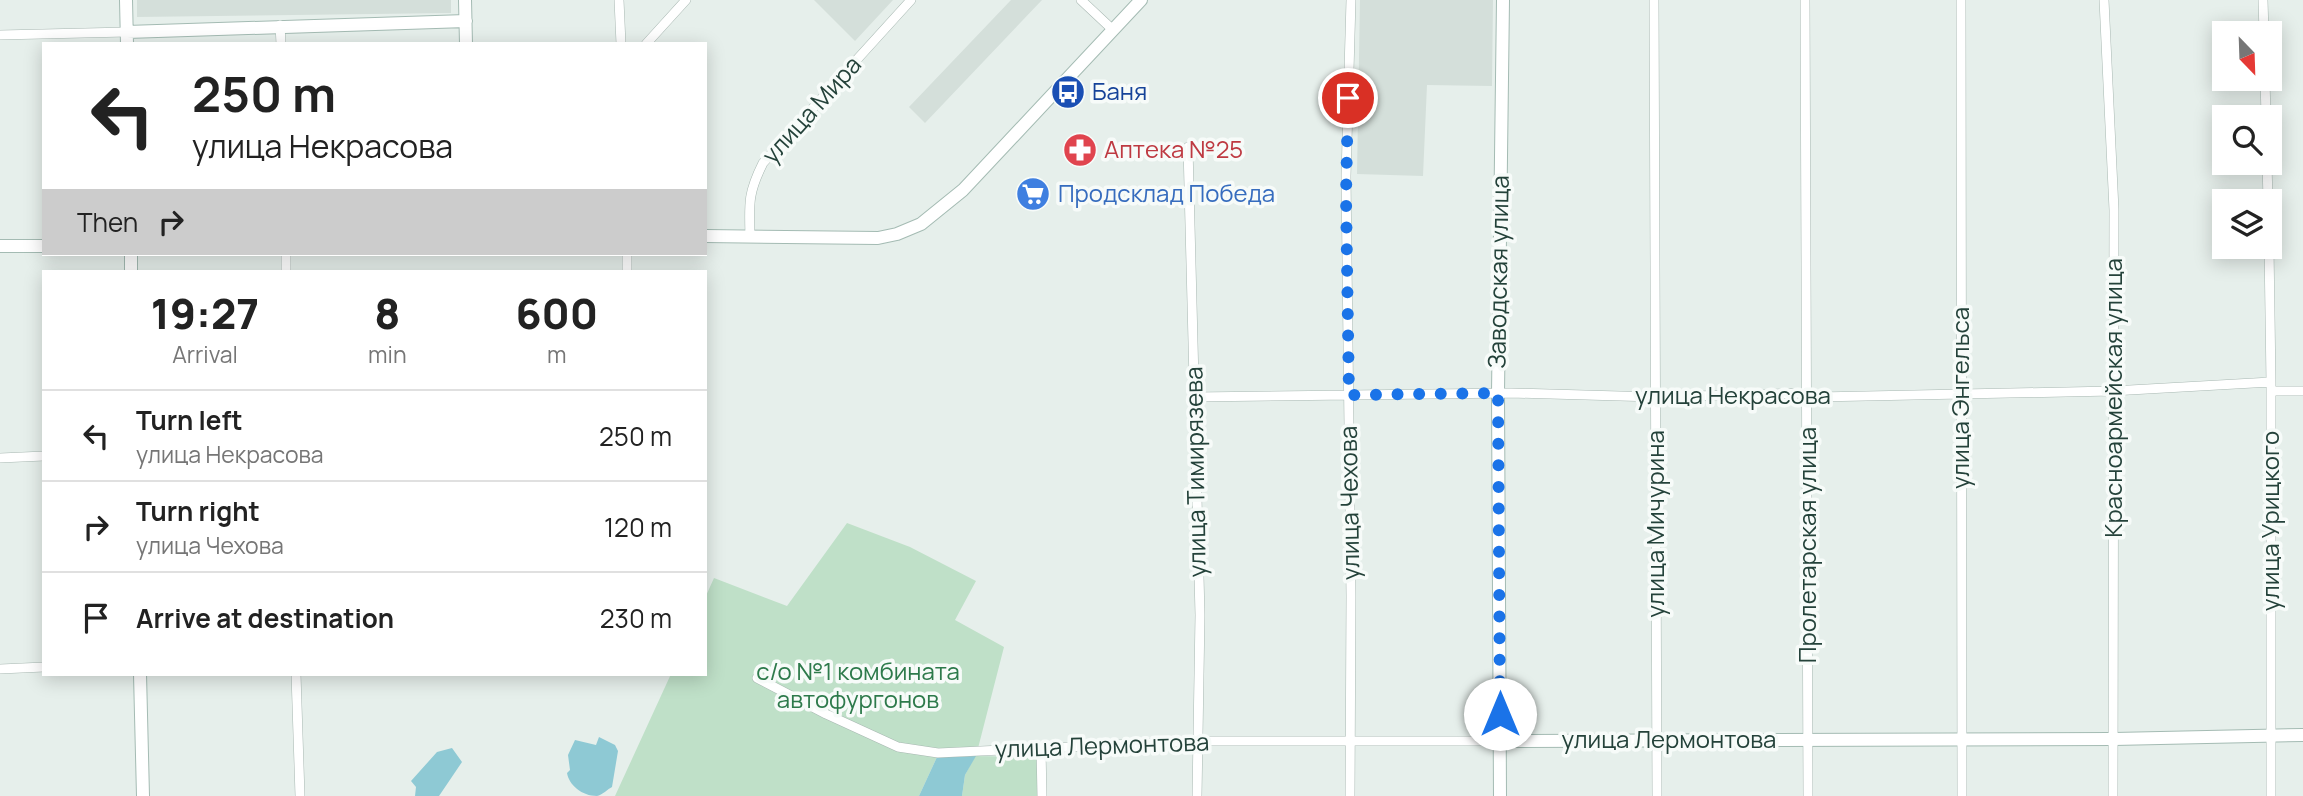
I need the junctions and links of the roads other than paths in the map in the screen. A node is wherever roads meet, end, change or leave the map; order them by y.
1 (127, 0) edge
2 (465, 0) edge
3 (619, 0) edge
4 (686, 0) edge
5 (911, 0) edge
6 (1081, 0) edge
7 (1142, 0) edge
8 (1351, 0) edge
9 (1503, 0) edge
10 (1654, 0) edge
11 (1805, 0) edge
12 (1961, 0) edge
13 (2104, 0) edge
14 (2263, 0) edge
15 (466, 21) junction
16 (2264, 21) edge
17 (280, 25) junction
18 (1113, 30) junction
19 (0, 35) edge
20 (127, 38) edge
21 (281, 42) edge
22 (466, 42) edge
23 (621, 42) edge
24 (648, 42) edge
25 (1188, 147) dead end
26 (707, 236) edge
27 (750, 236) junction
28 (0, 246) edge
29 (42, 246) edge
30 (2269, 259) edge
31 (2271, 386) junction
32 (2112, 391) junction
33 (2303, 391) edge
34 (1498, 393) junction
35 (1808, 393) junction
36 (1961, 393) junction
37 (1349, 395) junction
38 (1195, 397) junction
39 (1655, 397) junction
40 (42, 456) edge
41 (0, 458) edge
42 (42, 667) edge
43 (0, 669) edge
44 (140, 676) edge
45 (296, 676) edge
46 (757, 678) dead end
47 (2303, 735) edge
48 (2272, 737) junction
49 (1807, 739) junction
50 (1963, 739) junction
51 (2114, 739) junction
52 (1350, 740) junction
53 (1196, 741) junction
54 (1500, 741) junction
55 (1657, 741) junction
56 (1041, 749) junction
57 (142, 796) edge
58 (300, 796) edge
59 (1042, 796) edge
60 (1198, 796) edge
61 (1350, 796) edge
62 (1500, 796) edge
63 (1657, 796) edge
64 (1808, 796) edge
65 (1962, 796) edge
66 (2113, 796) edge
67 (2271, 796) edge

1 - 20 street
2 - 15 street
3 - 23 street
4 - 24 street
5 - 27 street, улица Мира
6 - 18 street
7 - 18 street
8 - 37 street, улица Чехова
9 - 34 street, Заводская улица
10 - 39 street, улица Мичурина
11 - 35 street, Пролетарская улица
12 - 36 street, улица Энгельса
13 - 32 street, Красноармейская улица
14 - 16 street
15 - 17 street
15 - 22 street
17 - 20 street
17 - 21 street
18 - 27 street
19 - 20 street
25 - 38 street, улица Тимирязева
26 - 27 street
28 - 29 street
30 - 31 street, улица Урицкого
31 - 32 street, улица Некрасова
31 - 33 street, улица Некрасова
31 - 48 street, улица Урицкого
32 - 36 street, улица Некрасова
32 - 51 street, Красноармейская улица
34 - 37 street, улица Некрасова
34 - 39 street, улица Некрасова
34 - 54 street, Заводская улица
35 - 36 street, улица Некрасова
35 - 39 street, улица Некрасова
35 - 49 street, Пролетарская улица
36 - 50 street, улица Энгельса
37 - 38 street, улица Некрасова
37 - 52 street, улица Чехова
38 - 53 street, улица Тимирязева
39 - 55 street, улица Мичурина
40 - 41 street
42 - 43 street
44 - 57 street
45 - 58 street
46 - 56 street, улица Лермонтова
47 - 48 street, улица Лермонтова
48 - 51 street, улица Лермонтова
48 - 67 street, улица Урицкого
49 - 50 street, улица Лермонтова
49 - 55 street, улица Лермонтова
49 - 64 street, Пролетарская улица
50 - 51 street, улица Лермонтова
50 - 65 street, улица Энгельса
51 - 66 street, Красноармейская улица
52 - 53 street, улица Лермонтова
52 - 54 street, улица Лермонтова
52 - 61 street, улица Чехова
53 - 56 street, улица Лермонтова
53 - 60 street, улица Тимирязева
54 - 55 street, улица Лермонтова
54 - 62 street, Заводская улица
55 - 63 street, улица Мичурина
56 - 59 street

